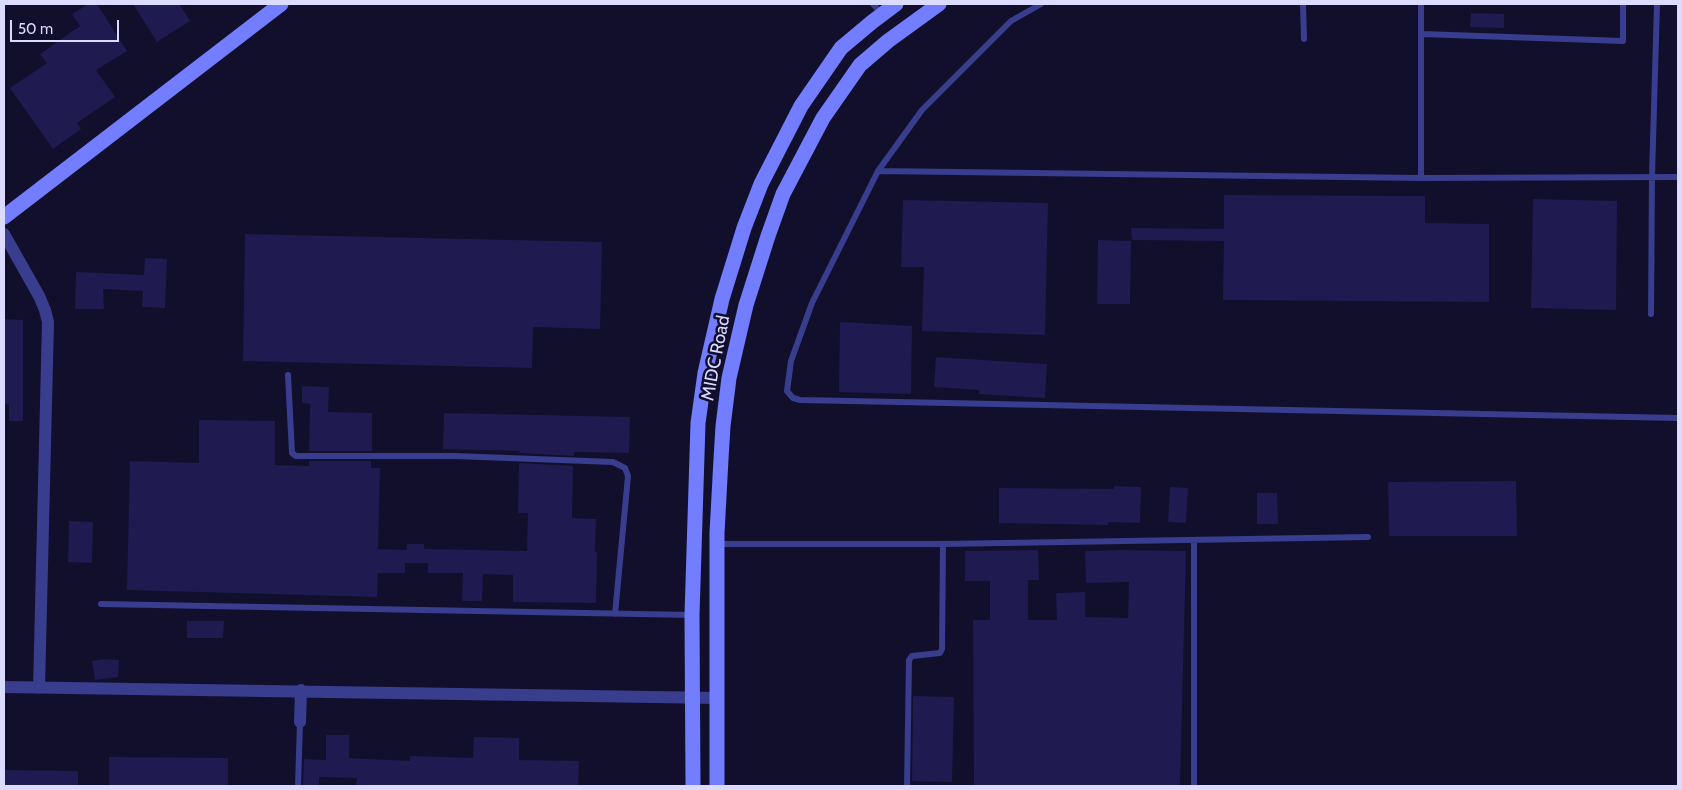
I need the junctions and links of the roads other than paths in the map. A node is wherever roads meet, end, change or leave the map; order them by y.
1 (281, 4) edge
2 (895, 4) edge
3 (939, 4) edge
4 (1041, 4) edge
5 (1303, 4) edge
6 (1422, 4) edge
7 (1623, 4) edge
8 (1657, 4) edge
9 (878, 9) edge
10 (1422, 34) junction
11 (1304, 39) dead end
12 (878, 171) junction
13 (1652, 176) junction
14 (1678, 177) edge
15 (1421, 178) junction
16 (4, 217) edge
17 (4, 234) edge
18 (1651, 314) dead end
19 (288, 374) dead end
20 (1678, 418) edge
21 (1368, 537) dead end
22 (1194, 540) junction
23 (717, 544) junction
24 (943, 544) junction
25 (101, 604) dead end
26 (615, 614) junction
27 (692, 614) junction
28 (4, 687) edge
29 (39, 688) junction
30 (301, 690) junction
31 (693, 697) junction
32 (718, 698) junction
33 (300, 722) joint
34 (298, 786) edge
35 (693, 786) edge
36 (717, 786) edge
37 (907, 786) edge
38 (1194, 786) edge

1 - 16 main road
2 - 9 main road, MIDC Road
3 - 23 main road, MIDC Road
4 - 12 lane
5 - 11 lane
6 - 10 lane
7 - 10 lane
8 - 13 lane
9 - 27 main road, MIDC Road
10 - 15 lane
12 - 15 lane
12 - 20 lane
13 - 14 lane
13 - 15 lane
13 - 18 lane
17 - 29 street
19 - 26 lane
21 - 22 lane
22 - 24 lane
22 - 38 lane
23 - 24 lane
23 - 32 main road, MIDC Road
24 - 37 lane
25 - 26 lane
26 - 27 lane
27 - 31 main road, MIDC Road
28 - 29 street
29 - 30 street
30 - 31 street
30 - 33 street
31 - 32 street
31 - 35 main road, MIDC Road
32 - 36 main road, MIDC Road
33 - 34 lane

